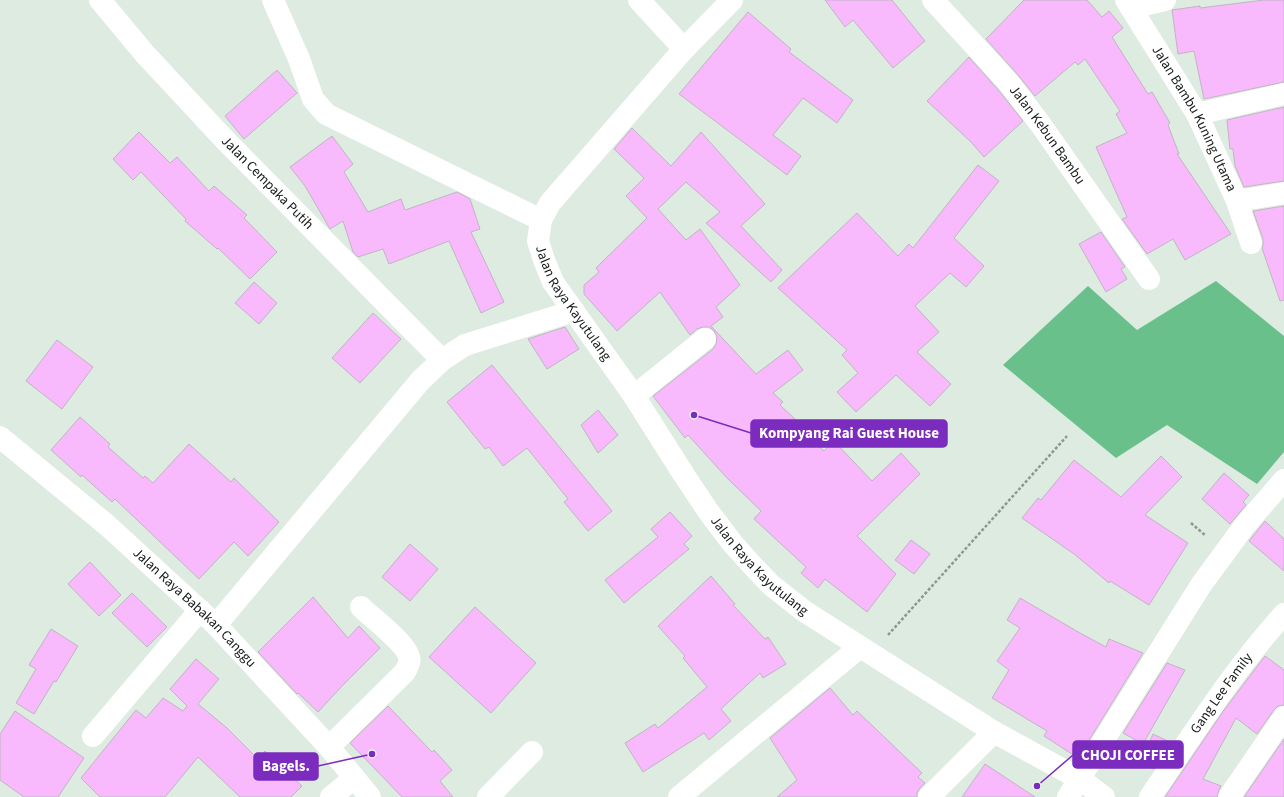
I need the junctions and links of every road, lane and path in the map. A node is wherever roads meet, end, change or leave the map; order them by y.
1 (100, 0) edge
2 (273, 0) edge
3 (640, 0) edge
4 (732, 0) edge
5 (933, 0) edge
6 (1166, 0) edge
7 (1129, 4) edge
8 (684, 49) junction
9 (1284, 94) edge
10 (1197, 114) junction
11 (1284, 193) edge
12 (1237, 201) junction
13 (541, 220) junction
14 (1251, 243) dead end
15 (1149, 279) dead end
16 (574, 311) junction
17 (705, 339) dead end
18 (442, 360) junction
19 (634, 396) junction
20 (1067, 436) dead end
21 (0, 437) edge
22 (1284, 480) edge
23 (361, 607) dead end
24 (200, 610) junction
25 (1284, 614) edge
26 (216, 625) junction
27 (866, 650) junction
28 (1284, 717) edge
29 (994, 732) junction
30 (93, 736) dead end
31 (329, 747) junction
32 (532, 752) dead end
33 (354, 778) junction
34 (1080, 779) junction
35 (331, 797) edge
36 (370, 797) edge
37 (488, 797) edge
38 (679, 797) edge
39 (929, 797) edge
40 (1068, 797) edge
41 (1104, 797) edge
42 (1150, 797) edge
43 (1229, 797) edge

1 - 18 street, Jalan Cempaka Putih
2 - 13 street
3 - 8 street
4 - 8 street, Jalan Raya Kayutulang
5 - 15 street, Jalan Kebun Bambu
6 - 7 street
7 - 10 street, Jalan Bambu Kuning Utama
8 - 13 street, Jalan Raya Kayutulang
9 - 10 street
10 - 12 street, Jalan Bambu Kuning Utama
11 - 12 street
12 - 14 street, Jalan Bambu Kuning Utama
13 - 16 street, Jalan Raya Kayutulang
16 - 18 street
16 - 19 street, Jalan Raya Kayutulang
17 - 19 street
18 - 26 street
19 - 27 street, Jalan Raya Kayutulang
20 - 27 path
21 - 24 street, Jalan Raya Babakan Canggu
22 - 34 street
23 - 31 street
24 - 26 street, Jalan Raya Babakan Canggu
24 - 30 street
25 - 42 street, Gang Lee Family
26 - 31 street, Jalan Raya Babakan Canggu
27 - 29 street, Jalan Raya Kayutulang
27 - 38 street
28 - 43 street
29 - 34 street, Jalan Raya Kayutulang
29 - 39 street
31 - 33 street, Jalan Raya Babakan Canggu
32 - 37 street
33 - 35 street
33 - 36 street, Jalan Raya Babakan Canggu
34 - 40 street
34 - 41 street, Jalan Raya Kayutulang

